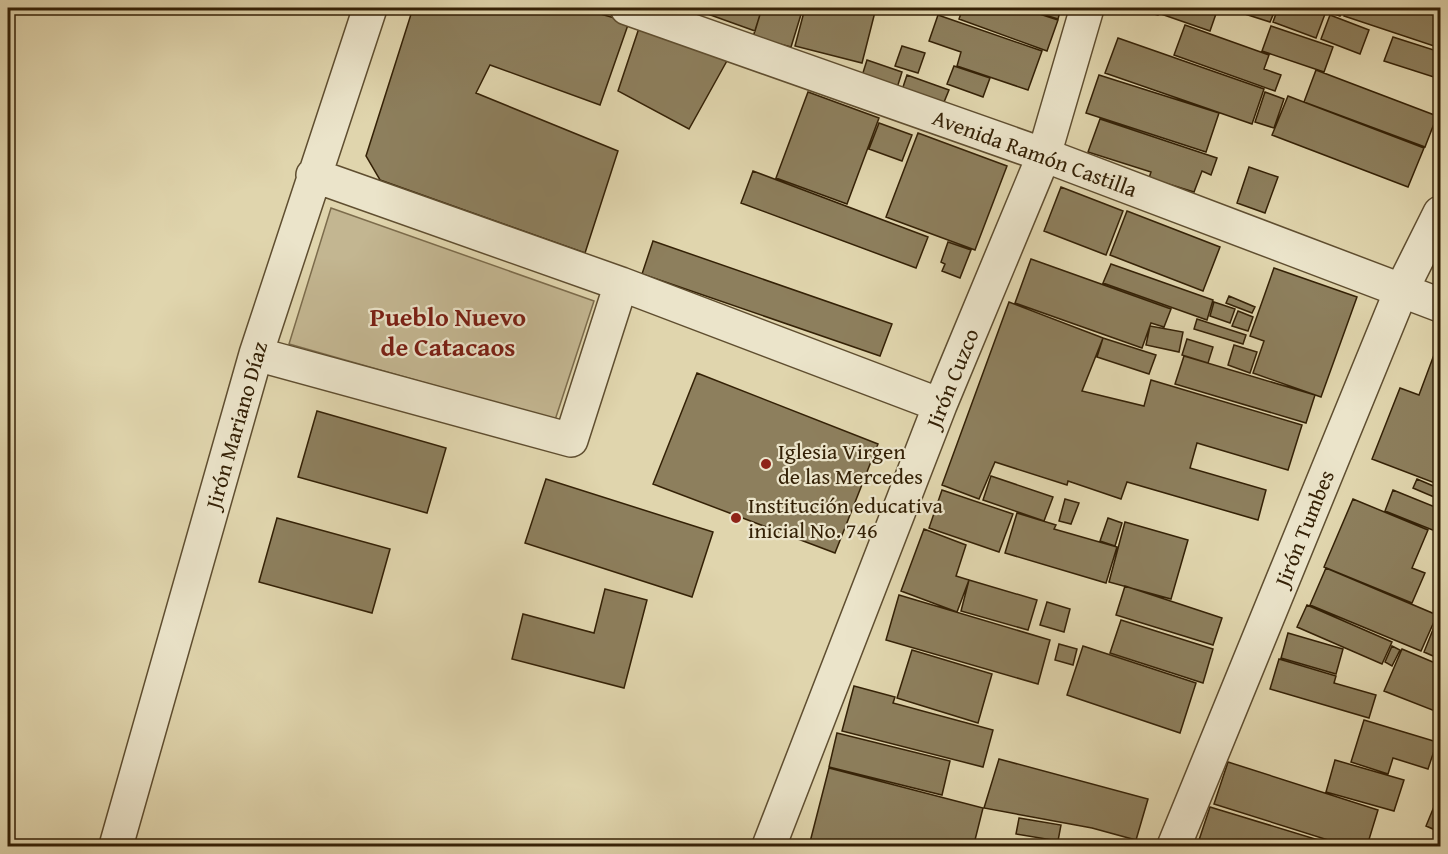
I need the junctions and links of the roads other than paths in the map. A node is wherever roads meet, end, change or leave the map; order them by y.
1 (370, 8) edge
2 (627, 8) edge
3 (1087, 8) edge
4 (1044, 155) junction
5 (313, 175) junction
6 (1440, 213) edge
7 (621, 284) junction
8 (1401, 291) junction
9 (1440, 305) edge
10 (256, 354) junction
11 (940, 405) junction
12 (116, 846) edge
13 (769, 846) edge
14 (1174, 846) edge

1 - 5 street, Jirón Mariano Díaz
2 - 4 street, Avenida Ramón Castilla
3 - 4 street, Jirón Cuzco
4 - 8 street, Avenida Ramón Castilla
4 - 11 street, Jirón Cuzco
5 - 7 street
5 - 10 street, Jirón Mariano Díaz
6 - 8 street, Jirón Tumbes
7 - 10 street
7 - 11 street
8 - 9 street, Avenida Ramón Castilla
8 - 14 street, Jirón Tumbes
10 - 12 street, Jirón Mariano Díaz
11 - 13 street, Jirón Cuzco

